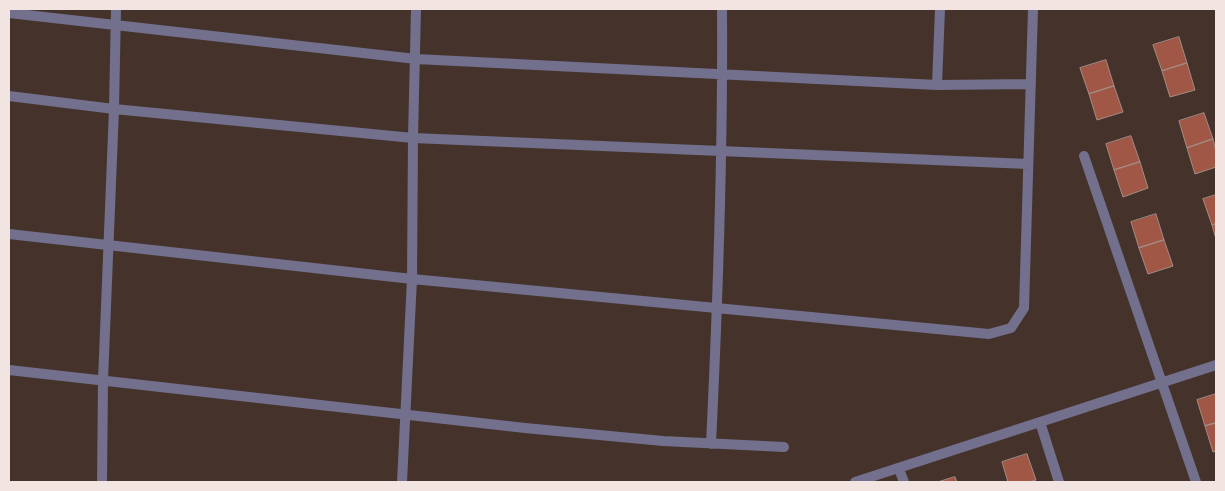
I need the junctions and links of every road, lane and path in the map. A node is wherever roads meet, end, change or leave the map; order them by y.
1 (116, 9) edge
2 (416, 9) edge
3 (722, 9) edge
4 (940, 9) edge
5 (1033, 9) edge
6 (9, 13) edge
7 (116, 25) junction
8 (416, 59) junction
9 (723, 74) junction
10 (1031, 84) junction
11 (937, 85) junction
12 (9, 96) edge
13 (114, 109) junction
14 (413, 138) junction
15 (721, 152) junction
16 (1084, 156) dead end
17 (1028, 164) junction
18 (9, 234) edge
19 (108, 244) junction
20 (412, 280) junction
21 (718, 309) junction
22 (1216, 364) edge
23 (9, 370) edge
24 (103, 380) junction
25 (1163, 382) junction
26 (406, 415) junction
27 (1040, 422) junction
28 (711, 444) junction
29 (784, 447) dead end
30 (899, 469) junction
31 (102, 482) edge
32 (402, 482) edge
33 (855, 482) edge
34 (904, 482) edge
35 (1058, 482) edge
36 (1196, 482) edge

1 - 7 street
2 - 8 street
3 - 9 street
4 - 11 street
5 - 10 street
6 - 7 street
7 - 8 street
7 - 13 street
8 - 9 street
8 - 14 street
9 - 11 street
9 - 15 street
10 - 11 street
10 - 17 street
12 - 13 street
13 - 14 street
13 - 19 street
14 - 15 street
14 - 20 street
15 - 17 street
15 - 21 street
16 - 25 street
17 - 21 street
18 - 19 street
19 - 20 street
19 - 24 street
20 - 21 street
20 - 26 street
21 - 28 street
22 - 25 street
23 - 24 street
24 - 26 street
24 - 31 street
25 - 27 street
25 - 36 street
26 - 28 street
26 - 32 street
27 - 30 street
27 - 35 street
28 - 29 street
30 - 33 street
30 - 34 street

